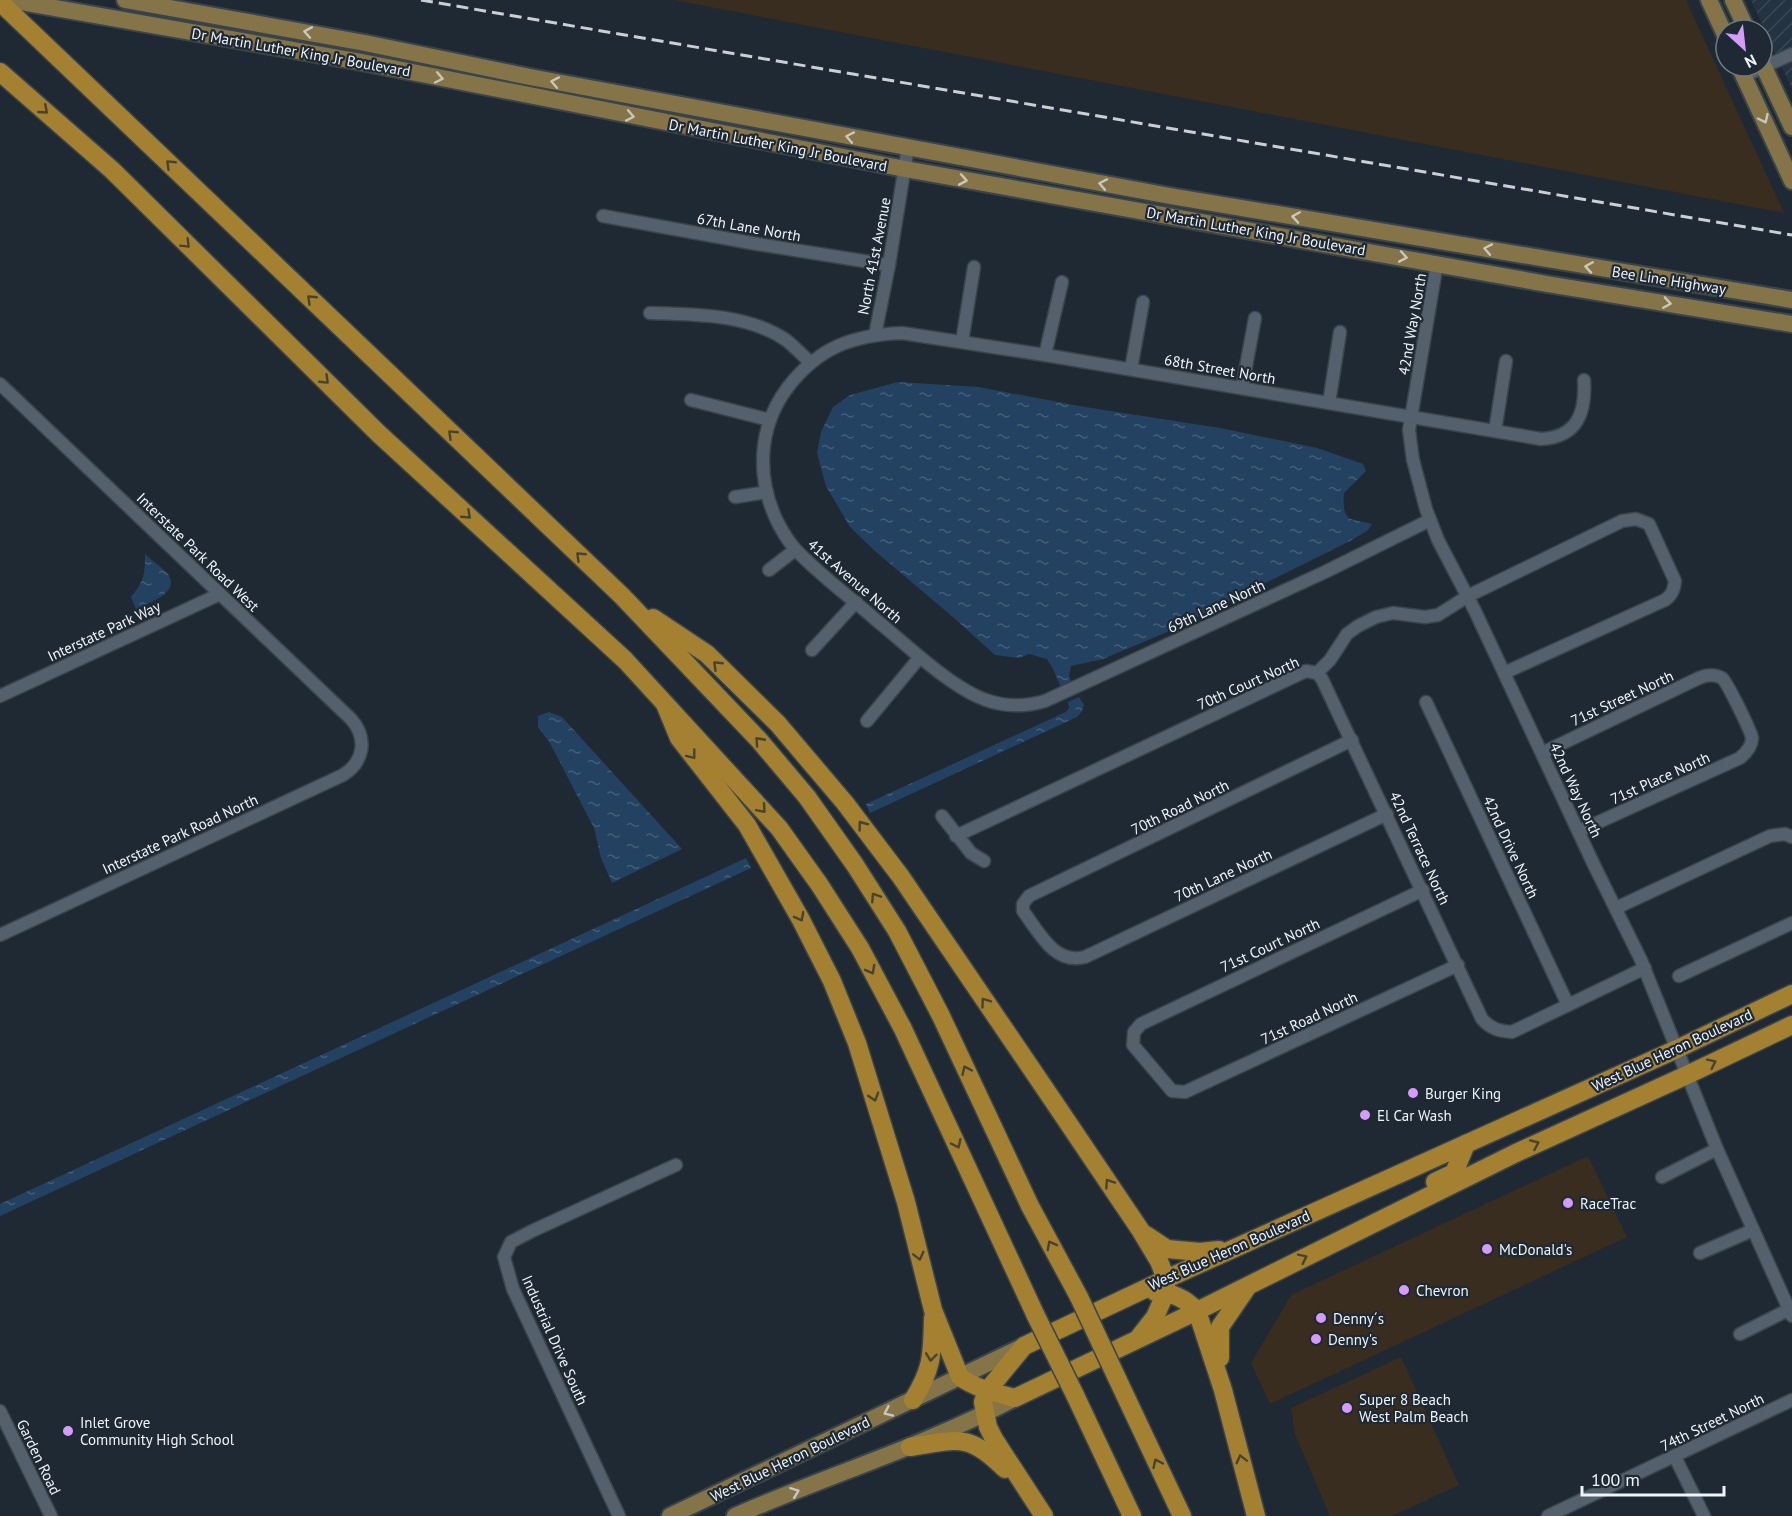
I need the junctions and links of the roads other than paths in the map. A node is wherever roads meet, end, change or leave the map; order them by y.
1 (10, 0) edge
2 (125, 0) edge
3 (1709, 0) edge
4 (1733, 0) edge
5 (0, 2) edge
6 (106, 17) junction
7 (1717, 18) edge
8 (1741, 18) edge
9 (247, 22) junction
10 (1792, 54) edge
11 (1774, 61) edge
12 (0, 72) edge
13 (1745, 78) edge
14 (1769, 78) edge
15 (1792, 127) edge
16 (908, 147) junction
17 (905, 169) junction
18 (1792, 181) edge
19 (603, 216) dead end
20 (1545, 260) joint
21 (1437, 263) junction
22 (889, 265) junction
23 (974, 267) dead end
24 (1062, 282) dead end
25 (1547, 284) joint
26 (1790, 298) edge
27 (1143, 302) dead end
28 (650, 313) dead end
29 (1255, 318) dead end
30 (1792, 324) edge
31 (1340, 332) dead end
32 (874, 335) junction
33 (962, 342) junction
34 (1045, 355) junction
35 (1506, 361) dead end
36 (810, 362) junction
37 (1131, 369) junction
38 (1584, 380) dead end
39 (0, 384) edge
40 (1242, 388) junction
41 (690, 400) dead end
42 (1329, 403) junction
43 (1411, 417) junction
44 (770, 420) junction
45 (1495, 431) junction
46 (767, 492) junction
47 (735, 497) dead end
48 (1430, 520) junction
49 (795, 550) junction
50 (769, 570) dead end
51 (220, 594) junction
52 (622, 596) junction
53 (1468, 596) junction
54 (856, 602) junction
55 (812, 650) dead end
56 (920, 657) junction
57 (1317, 673) junction
58 (1504, 673) junction
59 (0, 696) edge
60 (1426, 702) dead end
61 (665, 704) junction
62 (1010, 706) joint
63 (867, 721) dead end
64 (1352, 740) junction
65 (1750, 748) joint
66 (362, 750) joint
67 (1542, 753) junction
68 (1387, 814) junction
69 (942, 816) dead end
70 (1579, 831) junction
71 (957, 836) junction
72 (1789, 836) edge
73 (984, 861) dead end
74 (1423, 890) junction
75 (1616, 908) junction
76 (1792, 923) edge
77 (0, 935) edge
78 (1071, 959) joint
79 (1458, 965) junction
80 (1645, 968) junction
81 (1679, 976) dead end
82 (1792, 994) edge
83 (1568, 1005) junction
84 (1792, 1024) edge
85 (1677, 1049) junction
86 (1687, 1075) junction
87 (1172, 1091) joint
88 (1583, 1091) junction
89 (1466, 1144) junction
90 (1717, 1149) junction
91 (1495, 1163) junction
92 (676, 1165) dead end
93 (1662, 1177) dead end
94 (1386, 1217) junction
95 (1753, 1230) junction
96 (1141, 1232) junction
97 (1236, 1247) junction
98 (1700, 1253) dead end
99 (1251, 1284) junction
100 (1166, 1285) junction
101 (933, 1310) junction
102 (1197, 1311) junction
103 (1790, 1313) edge
104 (1740, 1334) dead end
105 (1138, 1338) junction
106 (1024, 1346) junction
107 (960, 1377) junction
108 (1223, 1390) junction
109 (987, 1391) junction
110 (1015, 1398) junction
111 (913, 1400) junction
112 (1792, 1400) edge
113 (0, 1411) edge
114 (985, 1414) junction
115 (910, 1447) junction
116 (1675, 1457) junction
117 (1025, 1489) junction
118 (51, 1516) edge
119 (619, 1516) edge
120 (670, 1516) edge
121 (735, 1516) edge
122 (1044, 1516) edge
123 (1132, 1516) edge
124 (1182, 1516) edge
125 (1256, 1516) edge
126 (1548, 1516) edge
127 (1704, 1516) edge

1 - 6 main road, Dr Martin Luther King Jr Boulevard
2 - 9 main road, Dr Martin Luther King Jr Boulevard
3 - 7 main road
4 - 8 main road
52 -> 5 highway
6 - 9 main road
6 -> 17 main road, Dr Martin Luther King Jr Boulevard
16 -> 9 main road, Dr Martin Luther King Jr Boulevard
10 - 11 street
12 -> 61 highway
13 -> 18 main road
14 - 15 main road
16 - 17 street, North 41st Avenue
20 -> 16 main road, Dr Martin Luther King Jr Boulevard
17 -> 21 main road, Dr Martin Luther King Jr Boulevard
17 - 22 street, North 41st Avenue
19 - 22 street, 67th Lane North
26 -> 20 main road, Bee Line Highway
21 - 25 main road, Dr Martin Luther King Jr Boulevard
21 - 43 street, 42nd Way North
22 - 32 street, North 41st Avenue
23 - 33 street
24 - 34 street
25 -> 30 main road, Bee Line Highway
27 - 37 street
28 - 36 street
29 - 40 street
31 - 42 street
32 - 33 street, 68th Street North
32 - 36 street, 41st Avenue North
33 - 34 street, 68th Street North
34 - 37 street, 68th Street North
35 - 45 street
36 - 44 street, 41st Avenue North
37 - 40 street, 68th Street North
38 - 45 street, 68th Street North
39 - 51 street, Interstate Park Road West
40 - 42 street, 68th Street North
41 - 44 street
42 - 43 street, 68th Street North
43 - 45 street, 68th Street North
43 - 48 street, 42nd Way North
44 - 46 street, 41st Avenue North
46 - 47 street
46 - 49 street, 41st Avenue North
48 - 53 street, 42nd Way North
48 - 62 street, 69th Lane North
49 - 50 street
49 - 54 street, 41st Avenue North
51 - 59 street, Interstate Park Way
51 - 66 street, Interstate Park Road West
96 -> 52 highway
124 -> 52 highway, bridge
53 - 57 street, 70th Court North
53 - 58 street, 42nd Way North
53 - 58 street, 70th Court North
54 - 55 street
54 - 56 street, 41st Avenue North
56 - 62 street, 41st Avenue North
56 - 63 street
57 - 64 street, 42nd Terrace North
57 - 71 street, 70th Court North
58 - 67 street, 42nd Way North
60 - 83 street, 42nd Drive North
61 -> 101 highway
61 -> 123 highway, bridge
64 - 68 street, 42nd Terrace North
64 - 78 street, 70th Road North
65 - 67 street, 71st Street North
65 - 70 street, 71st Place North
66 - 77 street, Interstate Park Road North
67 - 70 street, 42nd Way North
68 - 74 street, 42nd Terrace North
68 - 78 street, 70th Lane North
69 - 71 street
70 - 75 street, 42nd Way North
71 - 73 street
72 - 75 street
74 - 79 street, 42nd Terrace North
74 - 87 street, 71st Court North
75 - 80 street, 42nd Way North
76 - 81 street
79 - 83 street, 42nd Terrace North
79 - 87 street, 71st Road North
80 - 83 street
80 - 85 street, 42nd Way North
82 - 85 highway, West Blue Heron Boulevard
86 -> 84 highway, West Blue Heron Boulevard
85 - 86 street, 42nd Way North
85 - 88 highway, West Blue Heron Boulevard
86 - 90 street, 42nd Way North
91 -> 86 highway, West Blue Heron Boulevard
88 - 89 highway, West Blue Heron Boulevard
88 - 91 highway
89 - 94 highway
89 - 97 highway, West Blue Heron Boulevard
90 - 93 street
90 - 95 street, 42nd Way North
91 - 94 highway, West Blue Heron Boulevard
92 - 119 street, Industrial Drive South
99 -> 94 highway, West Blue Heron Boulevard
95 - 98 street
95 - 103 street, 42nd Way North
96 - 97 highway
96 - 100 highway
97 - 100 highway, West Blue Heron Boulevard
99 - 102 highway, West Blue Heron Boulevard
99 - 108 highway
100 - 102 highway
100 - 105 highway
100 - 106 highway, West Blue Heron Boulevard
101 - 107 highway
101 -> 111 highway
102 - 105 highway, West Blue Heron Boulevard
102 - 108 highway
103 - 104 street
105 - 110 highway, West Blue Heron Boulevard
106 - 107 main road, West Blue Heron Boulevard
106 - 109 highway
107 - 109 highway
107 - 111 main road, West Blue Heron Boulevard
125 -> 108 highway
109 - 110 highway
109 - 114 highway
110 - 114 main road, West Blue Heron Boulevard
111 -> 120 main road, West Blue Heron Boulevard
112 - 116 street, 74th Street North
113 - 118 street, Garden Road
114 - 115 main road, West Blue Heron Boulevard
114 - 117 highway
115 - 117 highway
121 -> 115 main road, West Blue Heron Boulevard
116 - 126 street, 74th Street North
116 - 127 street
117 - 122 highway

